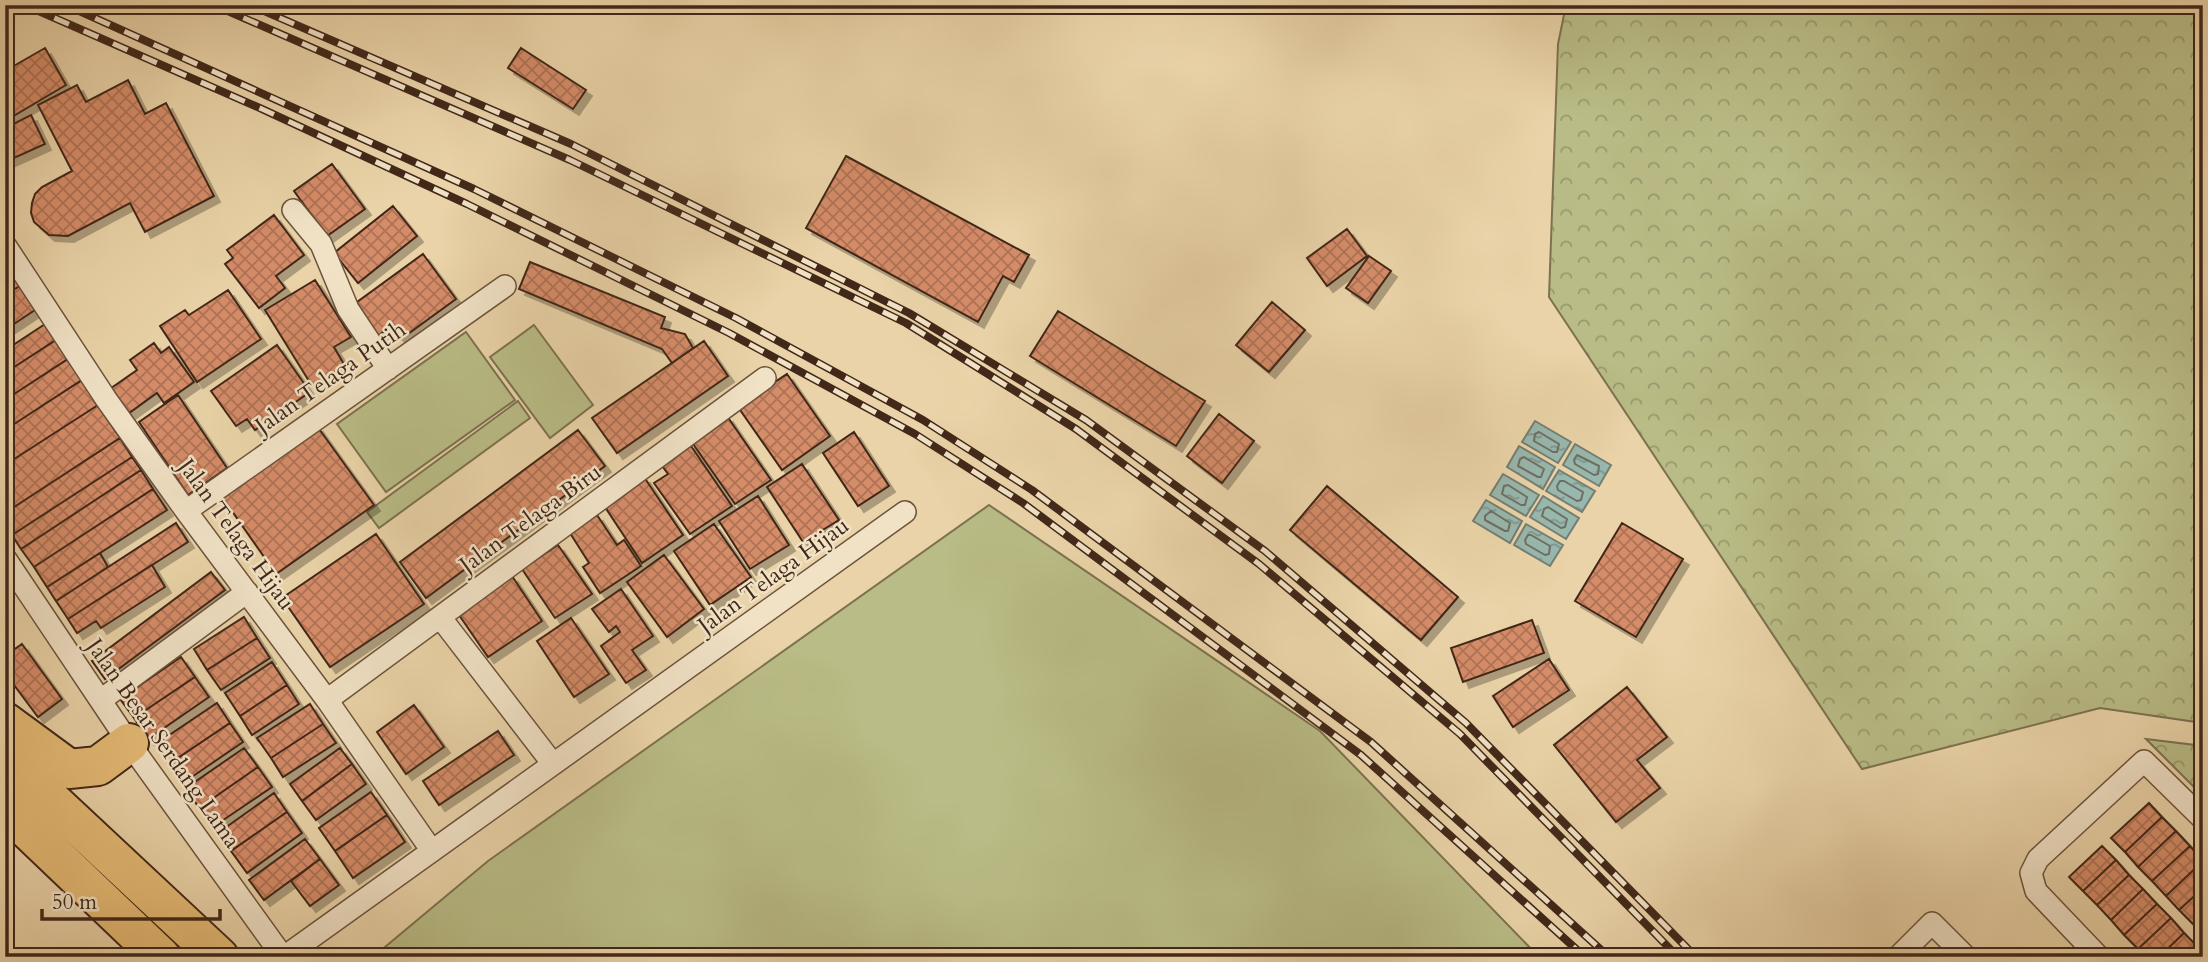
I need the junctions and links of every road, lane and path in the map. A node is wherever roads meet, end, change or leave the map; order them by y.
1 (293, 210) dead end
2 (5, 245) edge
3 (505, 286) dead end
4 (388, 369) junction
5 (765, 378) dead end
6 (186, 511) junction
7 (905, 512) dead end
8 (5, 558) edge
9 (247, 593) junction
10 (440, 617) junction
11 (102, 700) junction
12 (327, 700) junction
13 (5, 722) edge
14 (129, 743) junction
15 (5, 757) edge
16 (553, 764) junction
17 (5, 807) edge
18 (2203, 819) edge
19 (432, 850) junction
20 (161, 957) edge
21 (219, 957) edge
22 (283, 957) edge
23 (1898, 957) edge
24 (1966, 957) edge
25 (2099, 957) edge

1 - 4 street
2 - 6 street, Jalan Telaga Hijau
3 - 4 street, Jalan Telaga Putih
4 - 6 street, Jalan Telaga Putih
5 - 10 street, Jalan Telaga Biru
6 - 9 street, Jalan Telaga Hijau
7 - 16 street, Jalan Telaga Hijau
8 - 11 street, Jalan Besar Serdang Lama
9 - 11 street
9 - 12 street, Jalan Telaga Hijau
10 - 12 street, Jalan Telaga Biru
10 - 16 street
11 - 14 street, Jalan Besar Serdang Lama
12 - 19 street, Jalan Telaga Hijau
13 - 14 highway
14 - 22 street, Jalan Besar Serdang Lama
15 - 21 highway
16 - 19 street, Jalan Telaga Hijau
17 - 20 highway
18 - 25 street
19 - 22 street, Jalan Telaga Hijau
23 - 24 street

